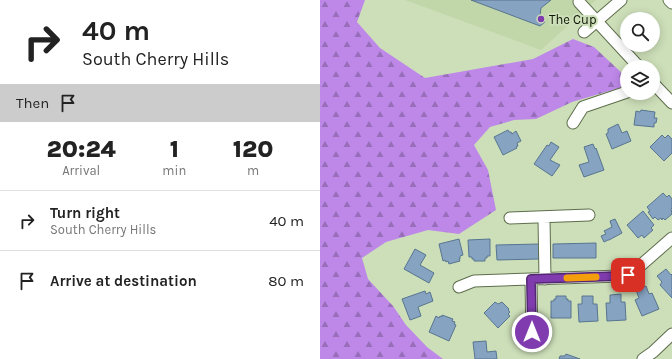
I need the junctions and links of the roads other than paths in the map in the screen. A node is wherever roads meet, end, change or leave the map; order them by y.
1 (621, 0) edge
2 (669, 0) edge
3 (579, 2) dead end
4 (672, 3) edge
5 (597, 21) junction
6 (584, 32) dead end
7 (632, 60) edge
8 (660, 90) edge
9 (620, 94) edge
10 (672, 103) edge
11 (573, 123) dead end
12 (589, 215) dead end
13 (510, 218) dead end
14 (544, 218) junction
15 (672, 238) edge
16 (531, 279) junction
17 (545, 279) junction
18 (459, 287) dead end
19 (672, 334) edge
20 (532, 345) dead end
21 (643, 359) edge

1 - 5 street
2 - 4 street
3 - 5 street
5 - 6 street
5 - 7 street
8 - 10 street
9 - 11 street
12 - 14 street
13 - 14 street
14 - 17 street
15 - 17 street
16 - 17 street
16 - 18 street
16 - 20 street
19 - 21 street

